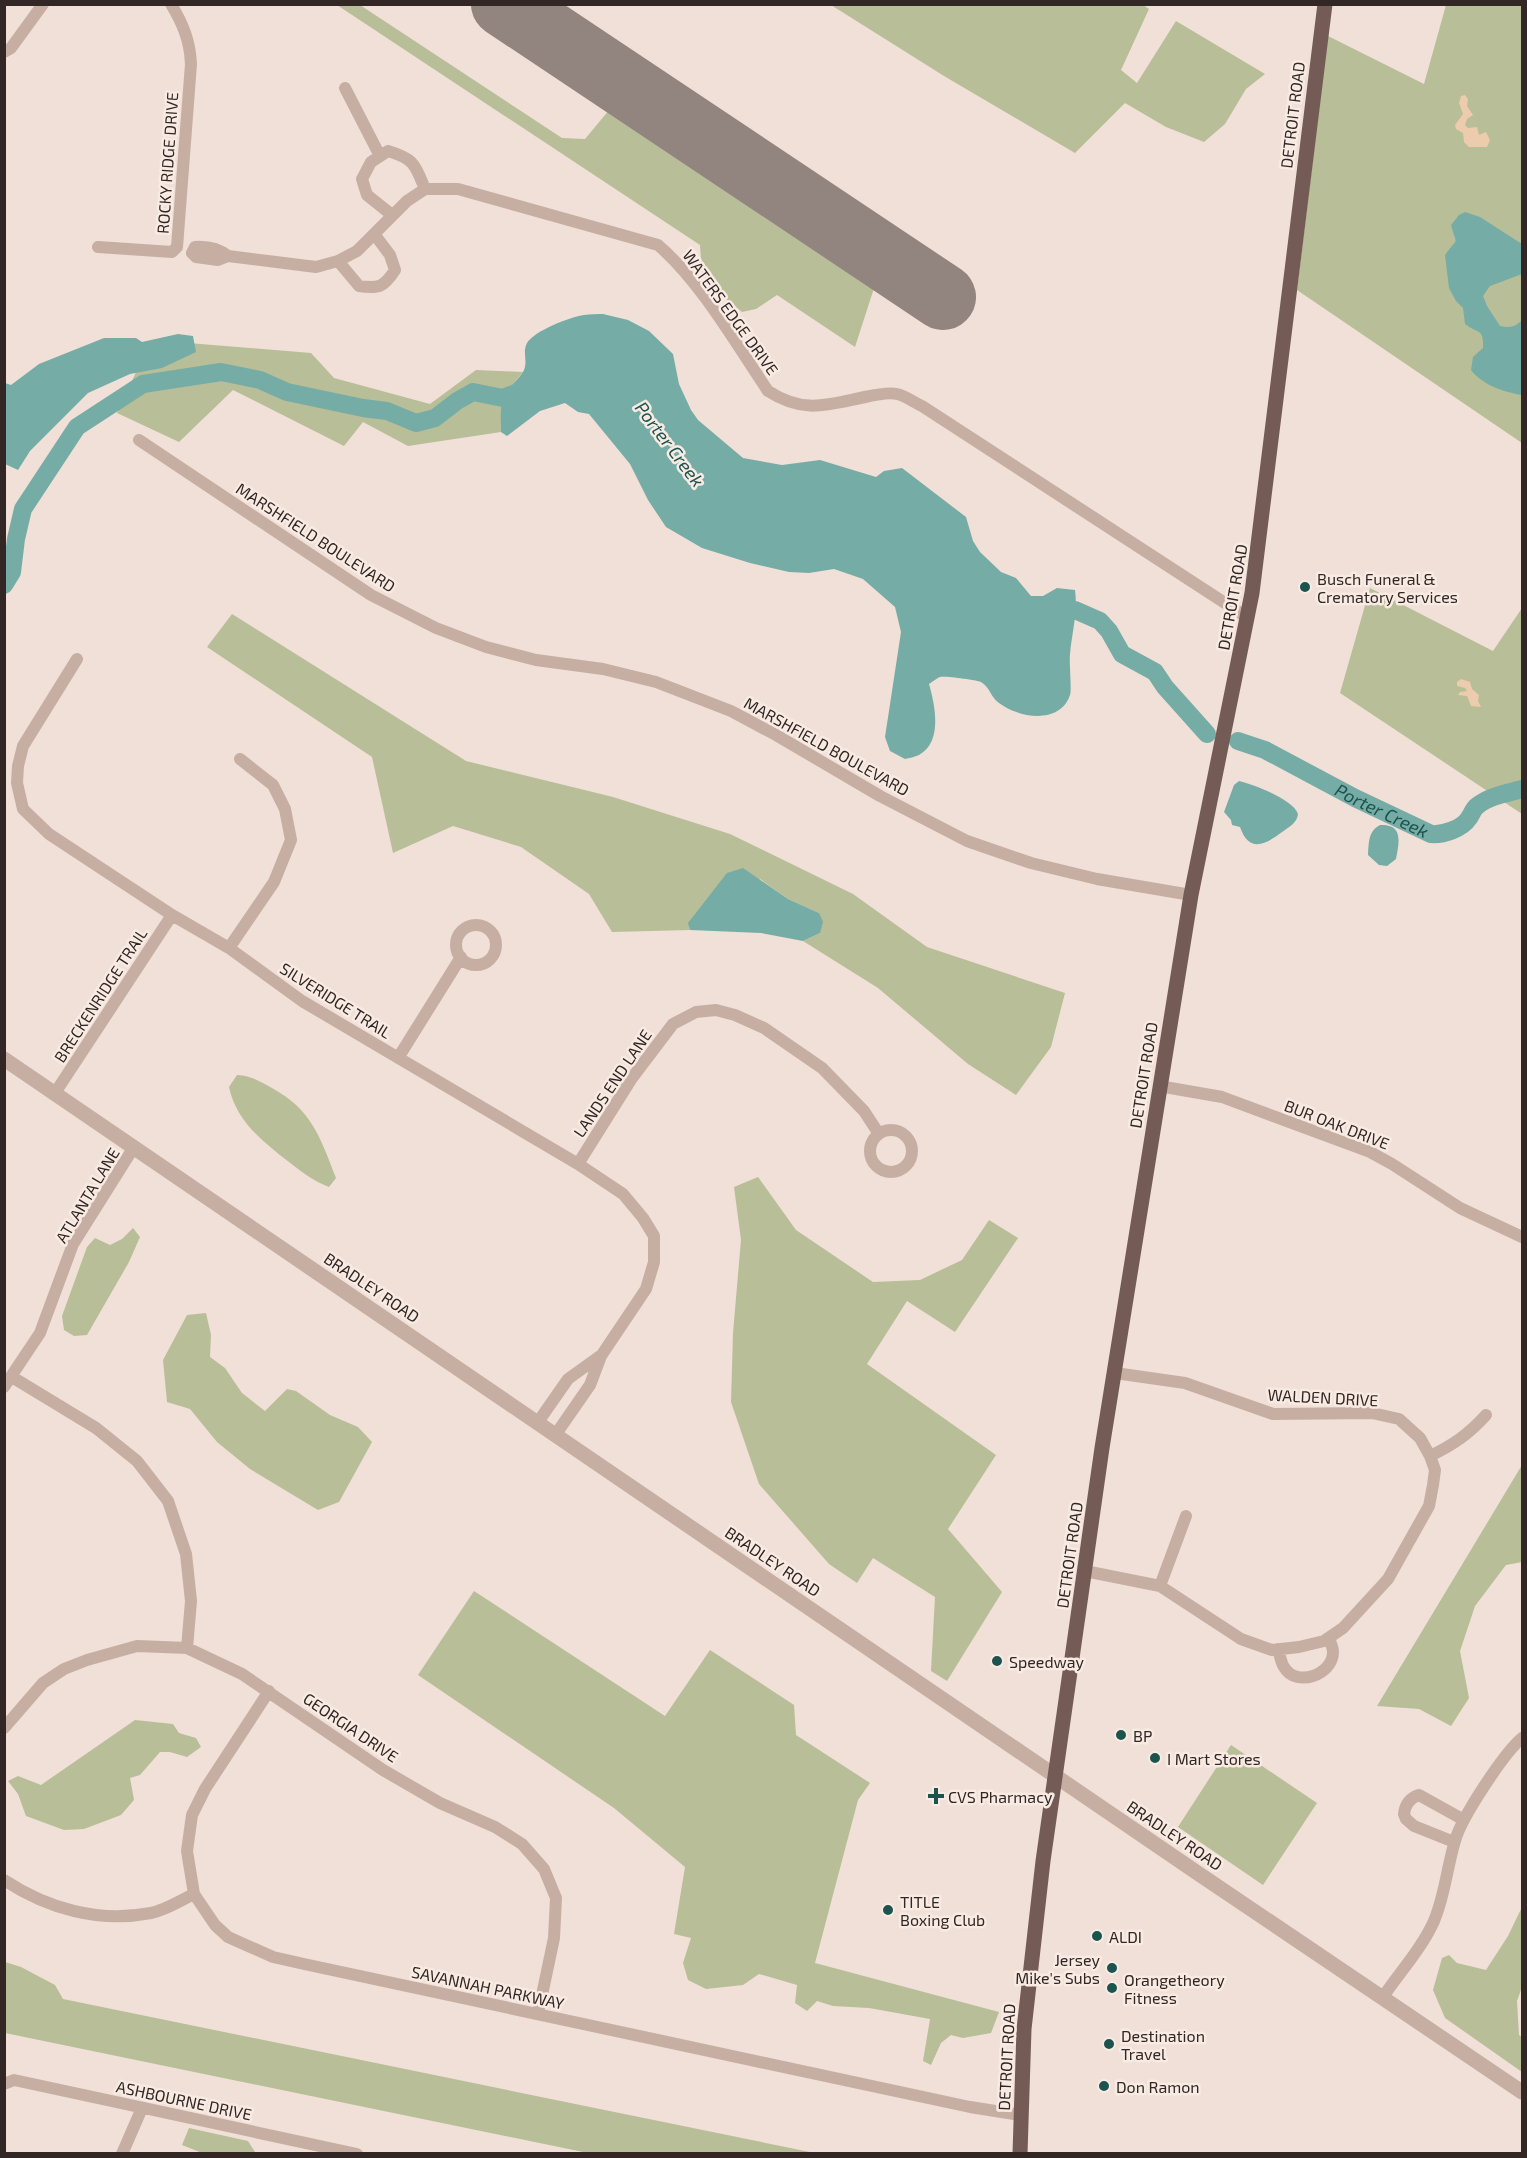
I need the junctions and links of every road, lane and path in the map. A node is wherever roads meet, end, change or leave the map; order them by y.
1 (43, 4) edge
2 (171, 4) edge
3 (1325, 4) edge
4 (4, 52) edge
5 (345, 88) dead end
6 (380, 156) junction
7 (425, 189) junction
8 (392, 215) junction
9 (375, 235) junction
10 (98, 247) dead end
11 (228, 256) dead end
12 (338, 261) junction
13 (139, 440) dead end
14 (1248, 618) junction
15 (77, 659) dead end
16 (240, 759) dead end
17 (1191, 895) junction
18 (172, 915) junction
19 (229, 948) junction
20 (461, 957) dead end
21 (398, 1058) junction
22 (4, 1059) edge
23 (1159, 1086) junction
24 (55, 1093) junction
25 (879, 1134) dead end
26 (134, 1147) junction
27 (578, 1164) junction
28 (1522, 1237) edge
29 (601, 1356) junction
30 (1115, 1373) junction
31 (8, 1382) edge
32 (1486, 1415) dead end
33 (538, 1422) junction
34 (556, 1434) junction
35 (1430, 1456) junction
36 (1186, 1516) dead end
37 (1085, 1571) junction
38 (1160, 1586) junction
39 (1329, 1638) junction
40 (187, 1648) junction
41 (1278, 1649) junction
42 (268, 1691) junction
43 (4, 1728) edge
44 (1522, 1738) edge
45 (1055, 1775) junction
46 (1464, 1821) junction
47 (1454, 1842) junction
48 (4, 1880) edge
49 (194, 1894) junction
50 (1383, 1997) junction
51 (538, 2014) junction
52 (4, 2085) edge
53 (1522, 2092) edge
54 (142, 2108) junction
55 (1020, 2115) junction
56 (349, 2153) edge
57 (122, 2154) edge
58 (1020, 2154) edge

1 - 4 street
2 - 10 street, ROCKY RIDGE DRIVE
3 - 14 main road, DETROIT ROAD
5 - 6 street
6 - 7 street
6 - 8 street
7 - 8 street
7 - 14 street, WATERS EDGE DRIVE
8 - 9 street
9 - 12 street
9 - 12 street
11 - 12 street
13 - 17 street, MARSHFIELD BOULEVARD
14 - 17 main road, DETROIT ROAD
15 - 18 street, SILVERIDGE TRAIL
16 - 19 street
17 - 23 main road, DETROIT ROAD
18 - 19 street, SILVERIDGE TRAIL
18 - 24 street, BRECKENRIDGE TRAIL
19 - 21 street, SILVERIDGE TRAIL
20 - 21 street
21 - 27 street, SILVERIDGE TRAIL
22 - 24 street, BRADLEY ROAD
23 - 28 street, BUR OAK DRIVE
23 - 30 main road, DETROIT ROAD
24 - 26 street, BRADLEY ROAD
25 - 27 street, LANDS END LANE
26 - 31 street, ATLANTA LANE
26 - 33 street, BRADLEY ROAD
27 - 29 street, SILVERIDGE TRAIL
29 - 33 street, SILVERIDGE TRAIL
29 - 34 street, SILVERIDGE TRAIL
30 - 35 street, WALDEN DRIVE
30 - 37 main road, DETROIT ROAD
31 - 40 street
32 - 35 street
33 - 34 street, BRADLEY ROAD
34 - 45 street, BRADLEY ROAD
35 - 39 street, WALDEN DRIVE
36 - 38 street
37 - 38 street, WALDEN DRIVE
37 - 45 main road, DETROIT ROAD
38 - 41 street, WALDEN DRIVE
39 - 41 street, WALDEN DRIVE
39 - 41 street
40 - 42 street, GEORGIA DRIVE
40 - 43 street, GEORGIA DRIVE
42 - 49 street, SAVANNAH PARKWAY
42 - 51 street, GEORGIA DRIVE
44 - 46 street
45 - 50 street, BRADLEY ROAD
45 - 55 main road, DETROIT ROAD
46 - 47 street
46 - 47 street
47 - 50 street
48 - 49 street
49 - 51 street, SAVANNAH PARKWAY
50 - 53 street, BRADLEY ROAD
51 - 55 street, SAVANNAH PARKWAY
52 - 54 street, ASHBOURNE DRIVE
54 - 56 street, ASHBOURNE DRIVE
54 - 57 street
55 - 58 main road, DETROIT ROAD

